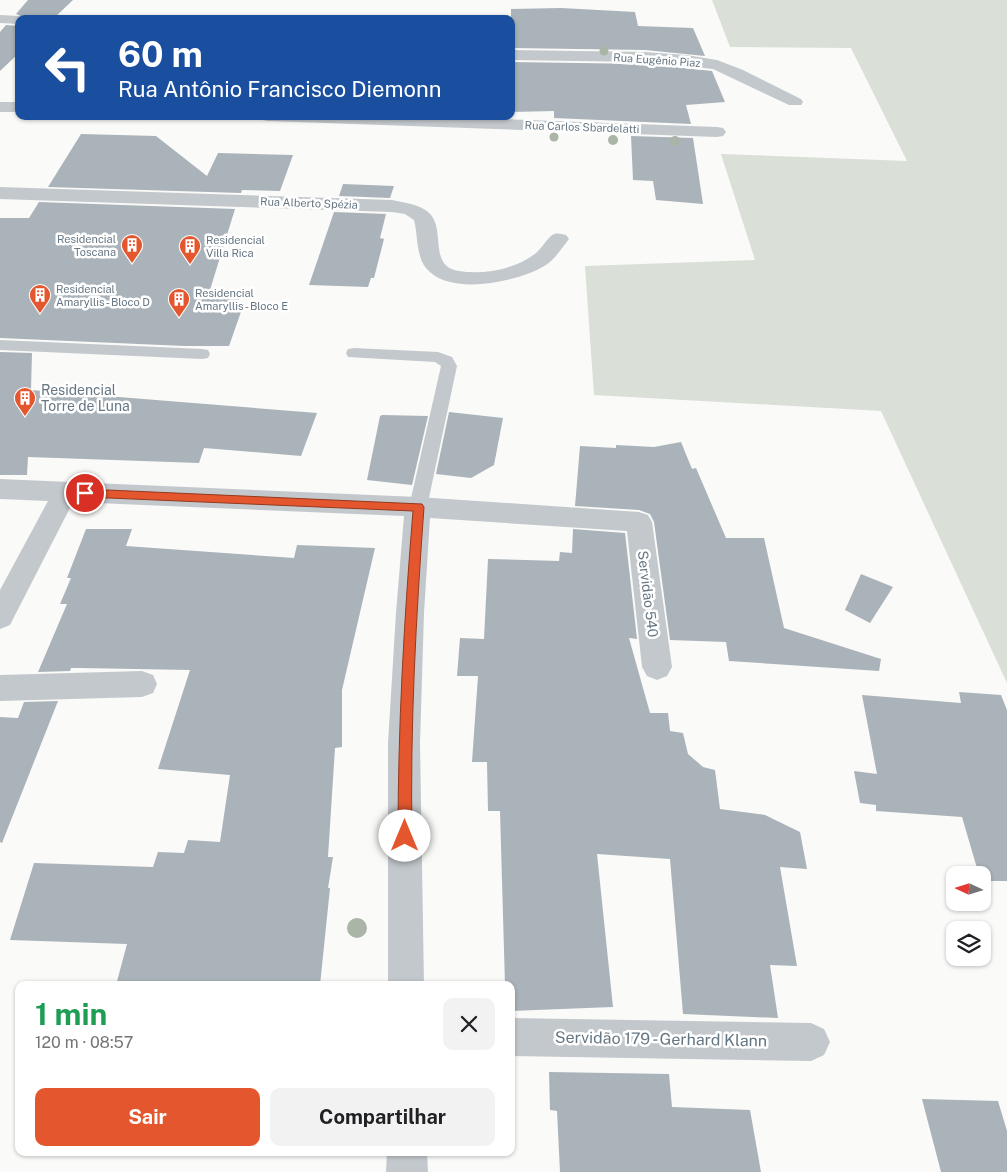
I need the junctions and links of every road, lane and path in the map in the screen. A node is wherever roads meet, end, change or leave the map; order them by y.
1 (0, 19) edge
2 (15, 20) edge
3 (515, 55) edge
4 (795, 102) dead end
5 (0, 107) edge
6 (15, 107) edge
7 (380, 120) edge
8 (717, 132) dead end
9 (0, 192) edge
10 (559, 239) dead end
11 (0, 345) edge
12 (354, 353) dead end
13 (202, 354) dead end
14 (0, 490) edge
15 (65, 492) junction
16 (418, 507) junction
17 (0, 617) edge
18 (657, 667) dead end
19 (142, 684) dead end
20 (0, 688) edge
21 (406, 981) edge
22 (515, 1037) edge
23 (810, 1042) dead end
24 (407, 1156) edge
25 (407, 1172) edge

1 - 2 street
3 - 4 street, Rua Eugênio Piaz
5 - 6 street
7 - 8 street, Rua Carlos Sbardelatti
9 - 10 street, Rua Alberto Spézia
11 - 13 lane
12 - 16 lane
14 - 15 street
15 - 16 street
15 - 17 street
16 - 18 street, Servidão 540
16 - 21 street
19 - 20 street
22 - 23 street, Servidão 179 - Gerhard Klann
24 - 25 street

